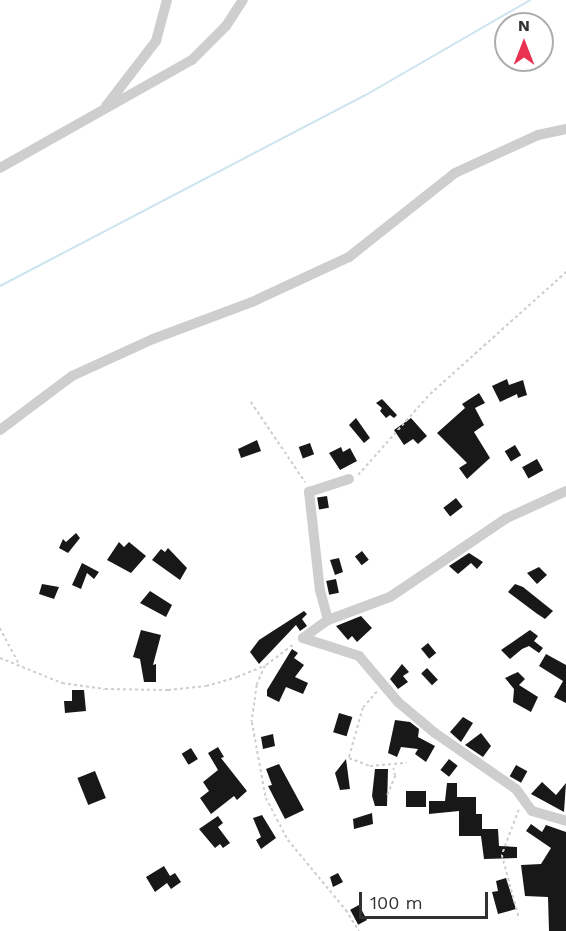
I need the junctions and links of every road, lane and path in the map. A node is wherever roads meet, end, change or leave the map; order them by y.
1 (166, 0) edge
2 (243, 0) edge
3 (104, 109) junction
4 (566, 129) edge
5 (0, 168) edge
6 (566, 272) edge
7 (251, 402) dead end
8 (0, 430) edge
9 (349, 479) joint
10 (566, 491) edge
11 (309, 492) junction
12 (328, 620) junction
13 (0, 628) edge
14 (303, 638) junction
15 (0, 658) edge
16 (20, 665) junction
17 (266, 665) junction
18 (383, 684) junction
19 (407, 763) dead end
20 (393, 767) junction
21 (387, 795) dead end
22 (523, 802) junction
23 (566, 821) edge
24 (519, 918) dead end
25 (359, 931) edge

1 - 3 street
2 - 3 street
3 - 5 street
4 - 8 street
6 - 9 path
7 - 11 path
9 - 11 street
10 - 12 street
11 - 12 street
12 - 14 street
13 - 16 path
14 - 17 path
14 - 18 street
15 - 16 path
16 - 17 path
17 - 25 path
18 - 20 path
18 - 22 street
19 - 20 path
20 - 21 path
22 - 23 street
22 - 24 path

